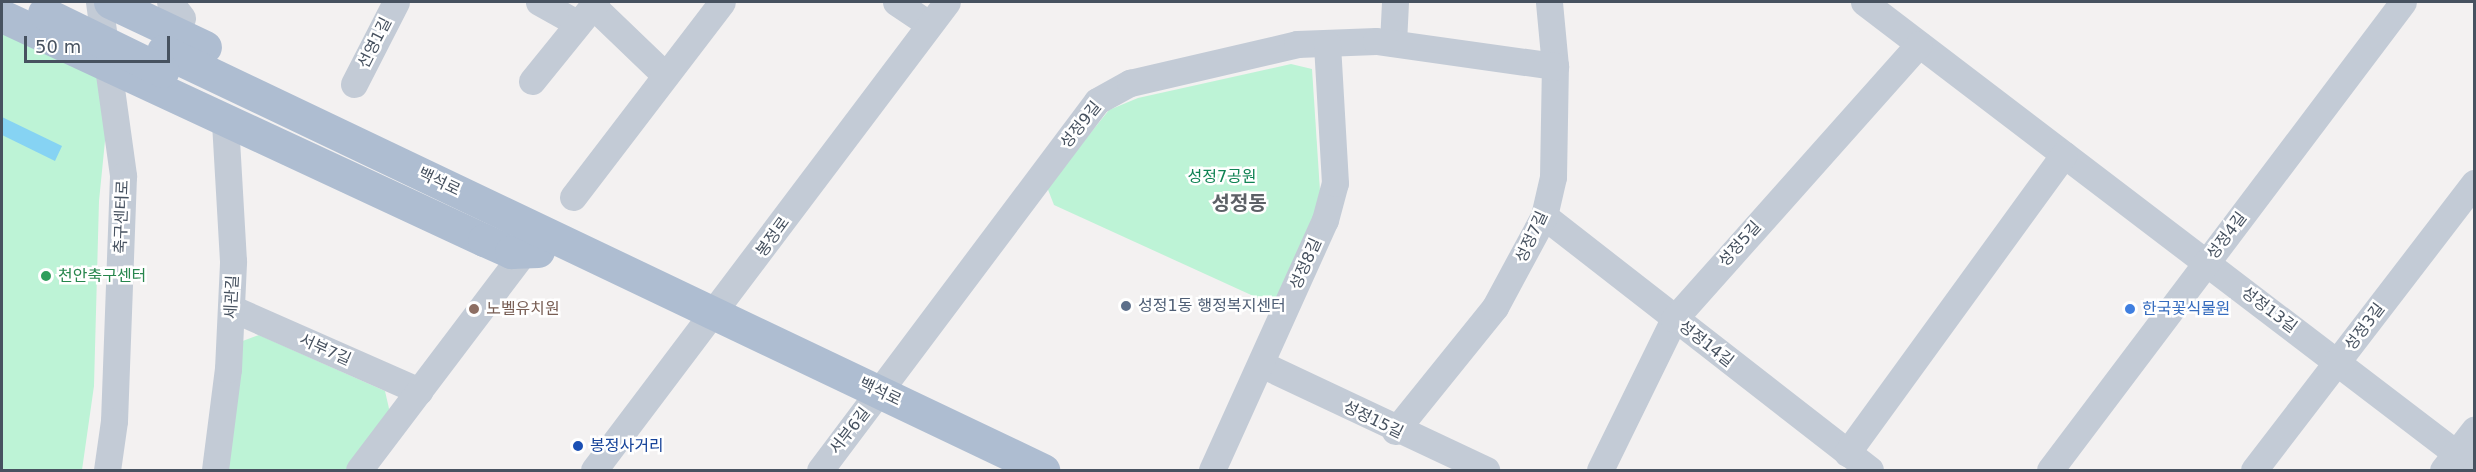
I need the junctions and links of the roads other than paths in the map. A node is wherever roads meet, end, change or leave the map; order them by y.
1 (99, 2) edge
2 (110, 2) edge
3 (396, 2) edge
4 (539, 2) edge
5 (722, 2) edge
6 (896, 2) edge
7 (947, 2) edge
8 (1395, 2) edge
9 (1549, 2) edge
10 (1864, 2) edge
11 (2403, 2) edge
12 (41, 5) edge
13 (588, 10) edge
14 (2, 16) edge
15 (929, 24) junction
16 (1327, 43) junction
17 (1393, 43) junction
18 (1919, 44) junction
19 (1555, 66) junction
20 (110, 69) junction
21 (665, 75) junction
22 (532, 81) dead end
23 (354, 84) dead end
24 (225, 122) junction
25 (2064, 154) junction
26 (2475, 183) edge
27 (573, 197) dead end
28 (1544, 216) junction
29 (537, 246) junction
30 (2207, 262) junction
31 (231, 308) junction
32 (716, 315) junction
33 (1674, 319) junction
34 (2338, 362) junction
35 (1262, 364) junction
36 (418, 391) junction
37 (880, 392) junction
38 (2475, 430) edge
39 (1395, 431) junction
40 (1847, 453) junction
41 (2458, 463) edge
42 (107, 471) edge
43 (215, 471) edge
44 (359, 471) edge
45 (594, 471) edge
46 (820, 471) edge
47 (1043, 471) edge
48 (1212, 471) edge
49 (1486, 471) edge
50 (1600, 471) edge
51 (1870, 471) edge
52 (2050, 471) edge
53 (2254, 471) edge

1 - 20 street, 축구센터로
2 - 29 main road
3 - 23 street, 선영1길
4 - 13 street
5 - 21 street
6 - 15 street
7 - 15 street, 봉정로
8 - 17 street
9 - 19 street, 성정7길
10 - 18 street, 성정13길
11 - 30 street, 성정4길
12 - 29 main road, 백석로
13 - 21 street
13 - 22 street
14 - 20 main road
15 - 32 street, 봉정로
16 - 17 street, 성정9길
16 - 35 street, 성정8길
16 - 37 street, 성정9길
17 - 19 street, 성정9길
18 - 25 street, 성정13길
18 - 33 street, 성정5길
19 - 28 street, 성정7길
20 - 24 main road
20 - 42 street, 축구센터로
21 - 27 street
24 - 29 main road
24 - 31 street, 세관길
25 - 30 street, 성정13길
25 - 40 street
26 - 34 street, 성정3길
28 - 33 street, 성정14길
28 - 39 street, 성정7길
29 - 32 main road, 백석로
29 - 36 street
30 - 34 street, 성정13길
30 - 52 street, 성정4길
31 - 36 street, 서부7길
31 - 43 street, 세관길
32 - 37 main road, 백석로
32 - 45 street, 봉정로
33 - 40 street, 성정14길
33 - 50 street, 성정5길
34 - 41 street, 성정13길
34 - 53 street, 성정3길
35 - 39 street, 성정15길
35 - 48 street, 성정8길
36 - 44 street
37 - 46 street, 서부6길
37 - 47 main road, 백석로
38 - 41 street
39 - 49 street, 성정15길
40 - 51 street, 성정14길

